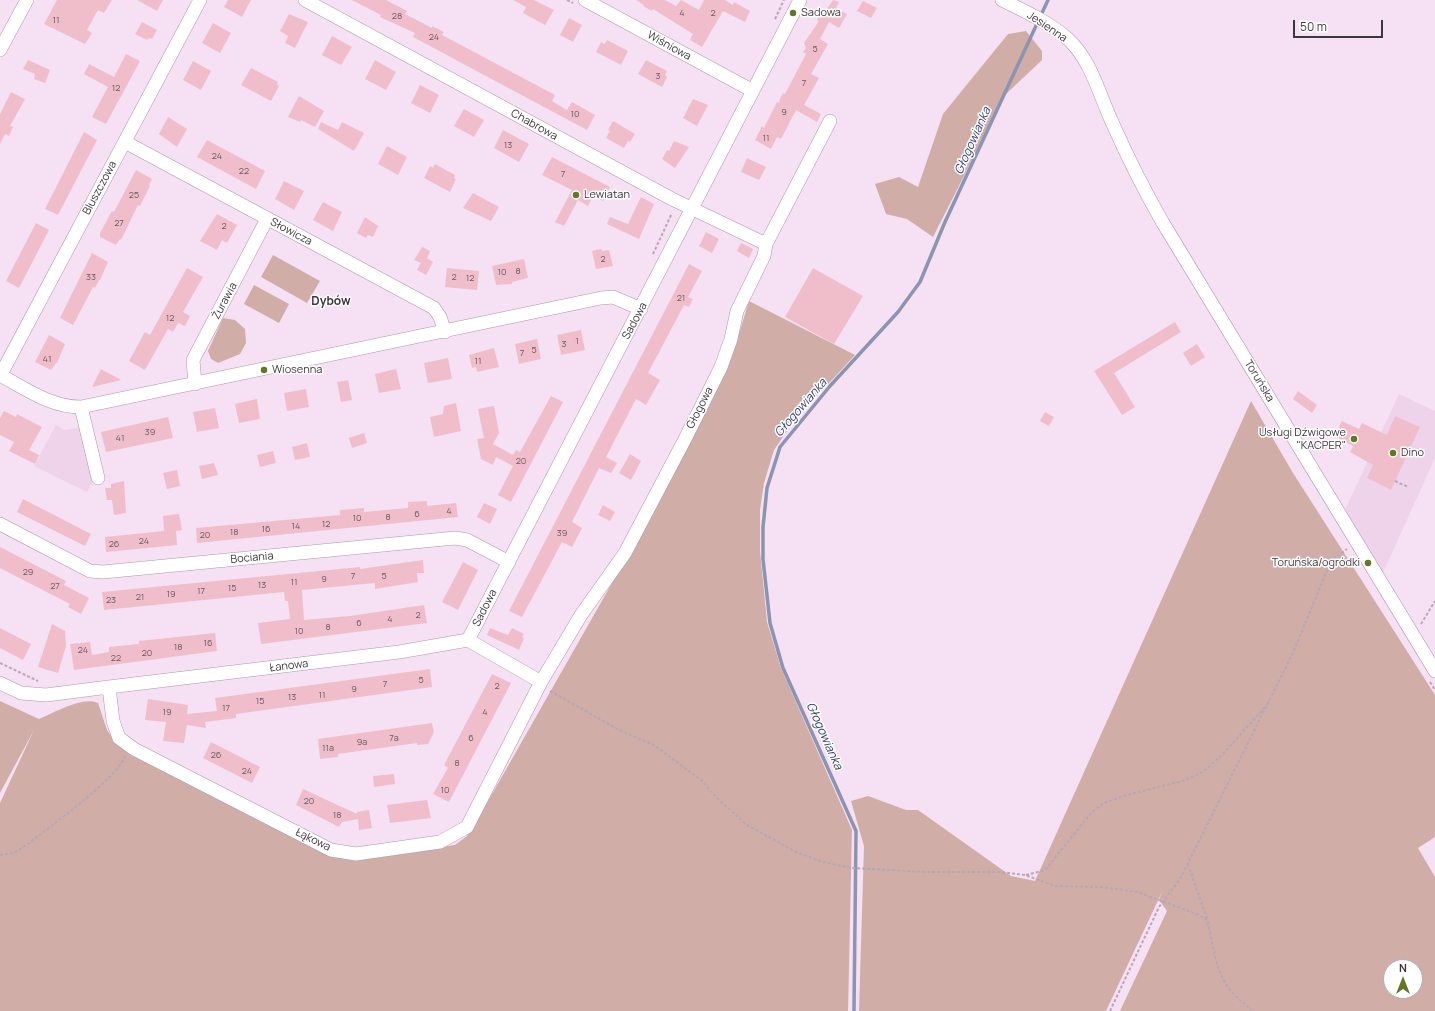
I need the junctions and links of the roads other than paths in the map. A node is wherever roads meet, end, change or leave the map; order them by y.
1 (27, 0) edge
2 (200, 0) edge
3 (305, 0) edge
4 (585, 0) edge
5 (800, 0) edge
6 (1002, 0) edge
7 (0, 50) edge
8 (1096, 84) joint
9 (753, 91) junction
10 (830, 121) dead end
11 (125, 142) junction
12 (692, 210) junction
13 (267, 219) junction
14 (766, 244) junction
15 (641, 309) junction
16 (445, 332) junction
17 (0, 375) edge
18 (196, 384) junction
19 (81, 407) junction
20 (98, 478) dead end
21 (0, 524) edge
22 (509, 562) junction
23 (468, 640) junction
24 (1435, 671) edge
25 (541, 682) junction
26 (0, 683) edge
27 (110, 687) junction

1 - 7 street
2 - 11 street, Bluszczowa
3 - 12 street, Chabrowa
4 - 9 street, Wiśniowa
5 - 9 street, Sadowa
6 - 8 street, Jesienna
8 - 24 street, Toruńska
9 - 12 street, Sadowa
10 - 14 street, Głogowa
11 - 13 street, Słowicza
11 - 17 street, Bluszczowa
12 - 14 street, Chabrowa
12 - 15 street, Sadowa
13 - 16 street, Słowicza
13 - 18 street, Żurawia
14 - 25 street, Głogowa
15 - 16 street
15 - 22 street, Sadowa
16 - 18 street
17 - 19 street
18 - 19 street
19 - 20 street
21 - 22 street, Bociania
22 - 23 street, Sadowa
23 - 25 street
23 - 27 street, Łanowa
25 - 27 street, Łąkowa
26 - 27 street

